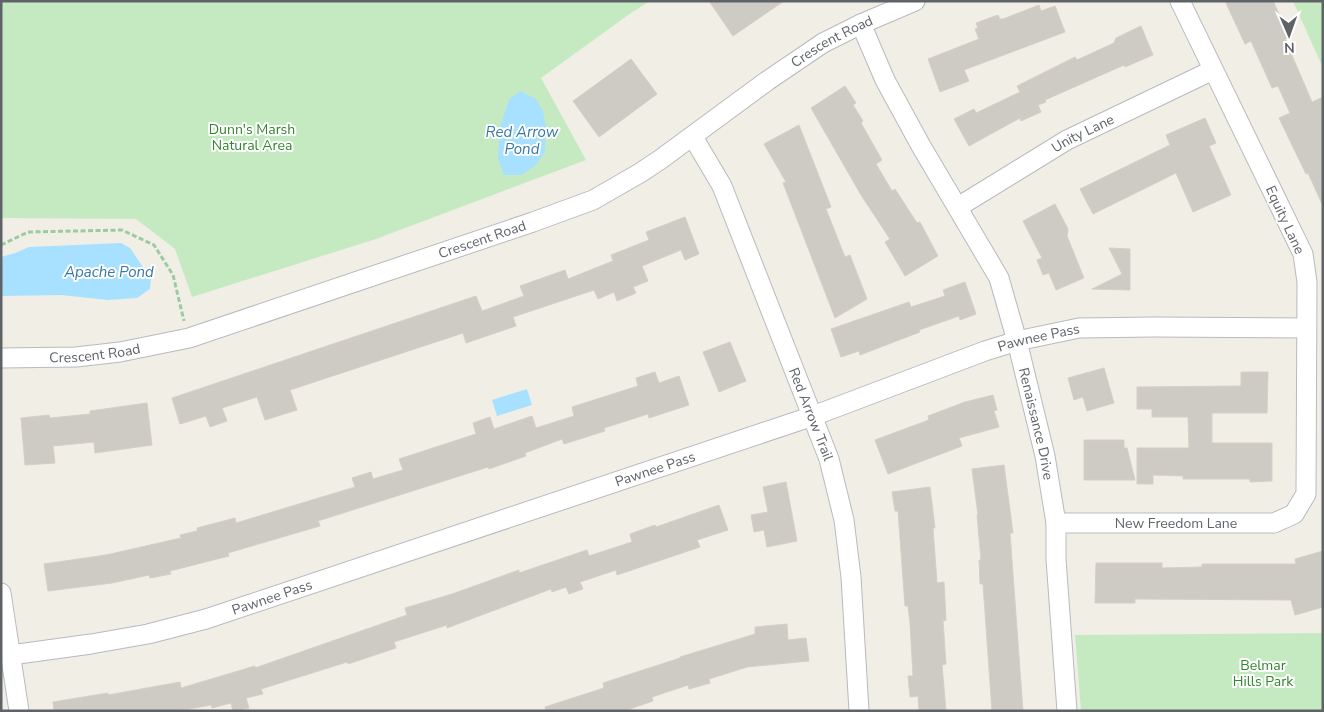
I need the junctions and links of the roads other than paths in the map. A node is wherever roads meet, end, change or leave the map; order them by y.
1 (915, 1) edge
2 (1180, 1) edge
3 (861, 24) junction
4 (1213, 70) junction
5 (693, 137) junction
6 (958, 207) junction
7 (1306, 328) junction
8 (1017, 341) junction
9 (1, 358) edge
10 (813, 416) junction
11 (1294, 514) joint
12 (1056, 523) junction
13 (1, 594) edge
14 (11, 655) junction
15 (19, 711) edge
16 (854, 711) edge
17 (859, 711) edge
18 (1066, 711) edge

1 - 3 street, Crescent Road
2 - 4 street, Equity Lane
3 - 5 street, Crescent Road
3 - 6 street, Renaissance Drive
4 - 6 street, Unity Lane
4 - 7 street, Equity Lane
5 - 9 street, Crescent Road
5 - 10 street, Red Arrow Trail
6 - 8 street, Renaissance Drive
7 - 8 street, Pawnee Pass
7 - 11 street, Equity Lane
8 - 10 street, Pawnee Pass
8 - 12 street, Renaissance Drive
10 - 14 street, Pawnee Pass
10 - 17 street, Red Arrow Trail
11 - 12 street, New Freedom Lane
12 - 18 street, Renaissance Drive
13 - 14 street
14 - 15 street
16 - 17 street

